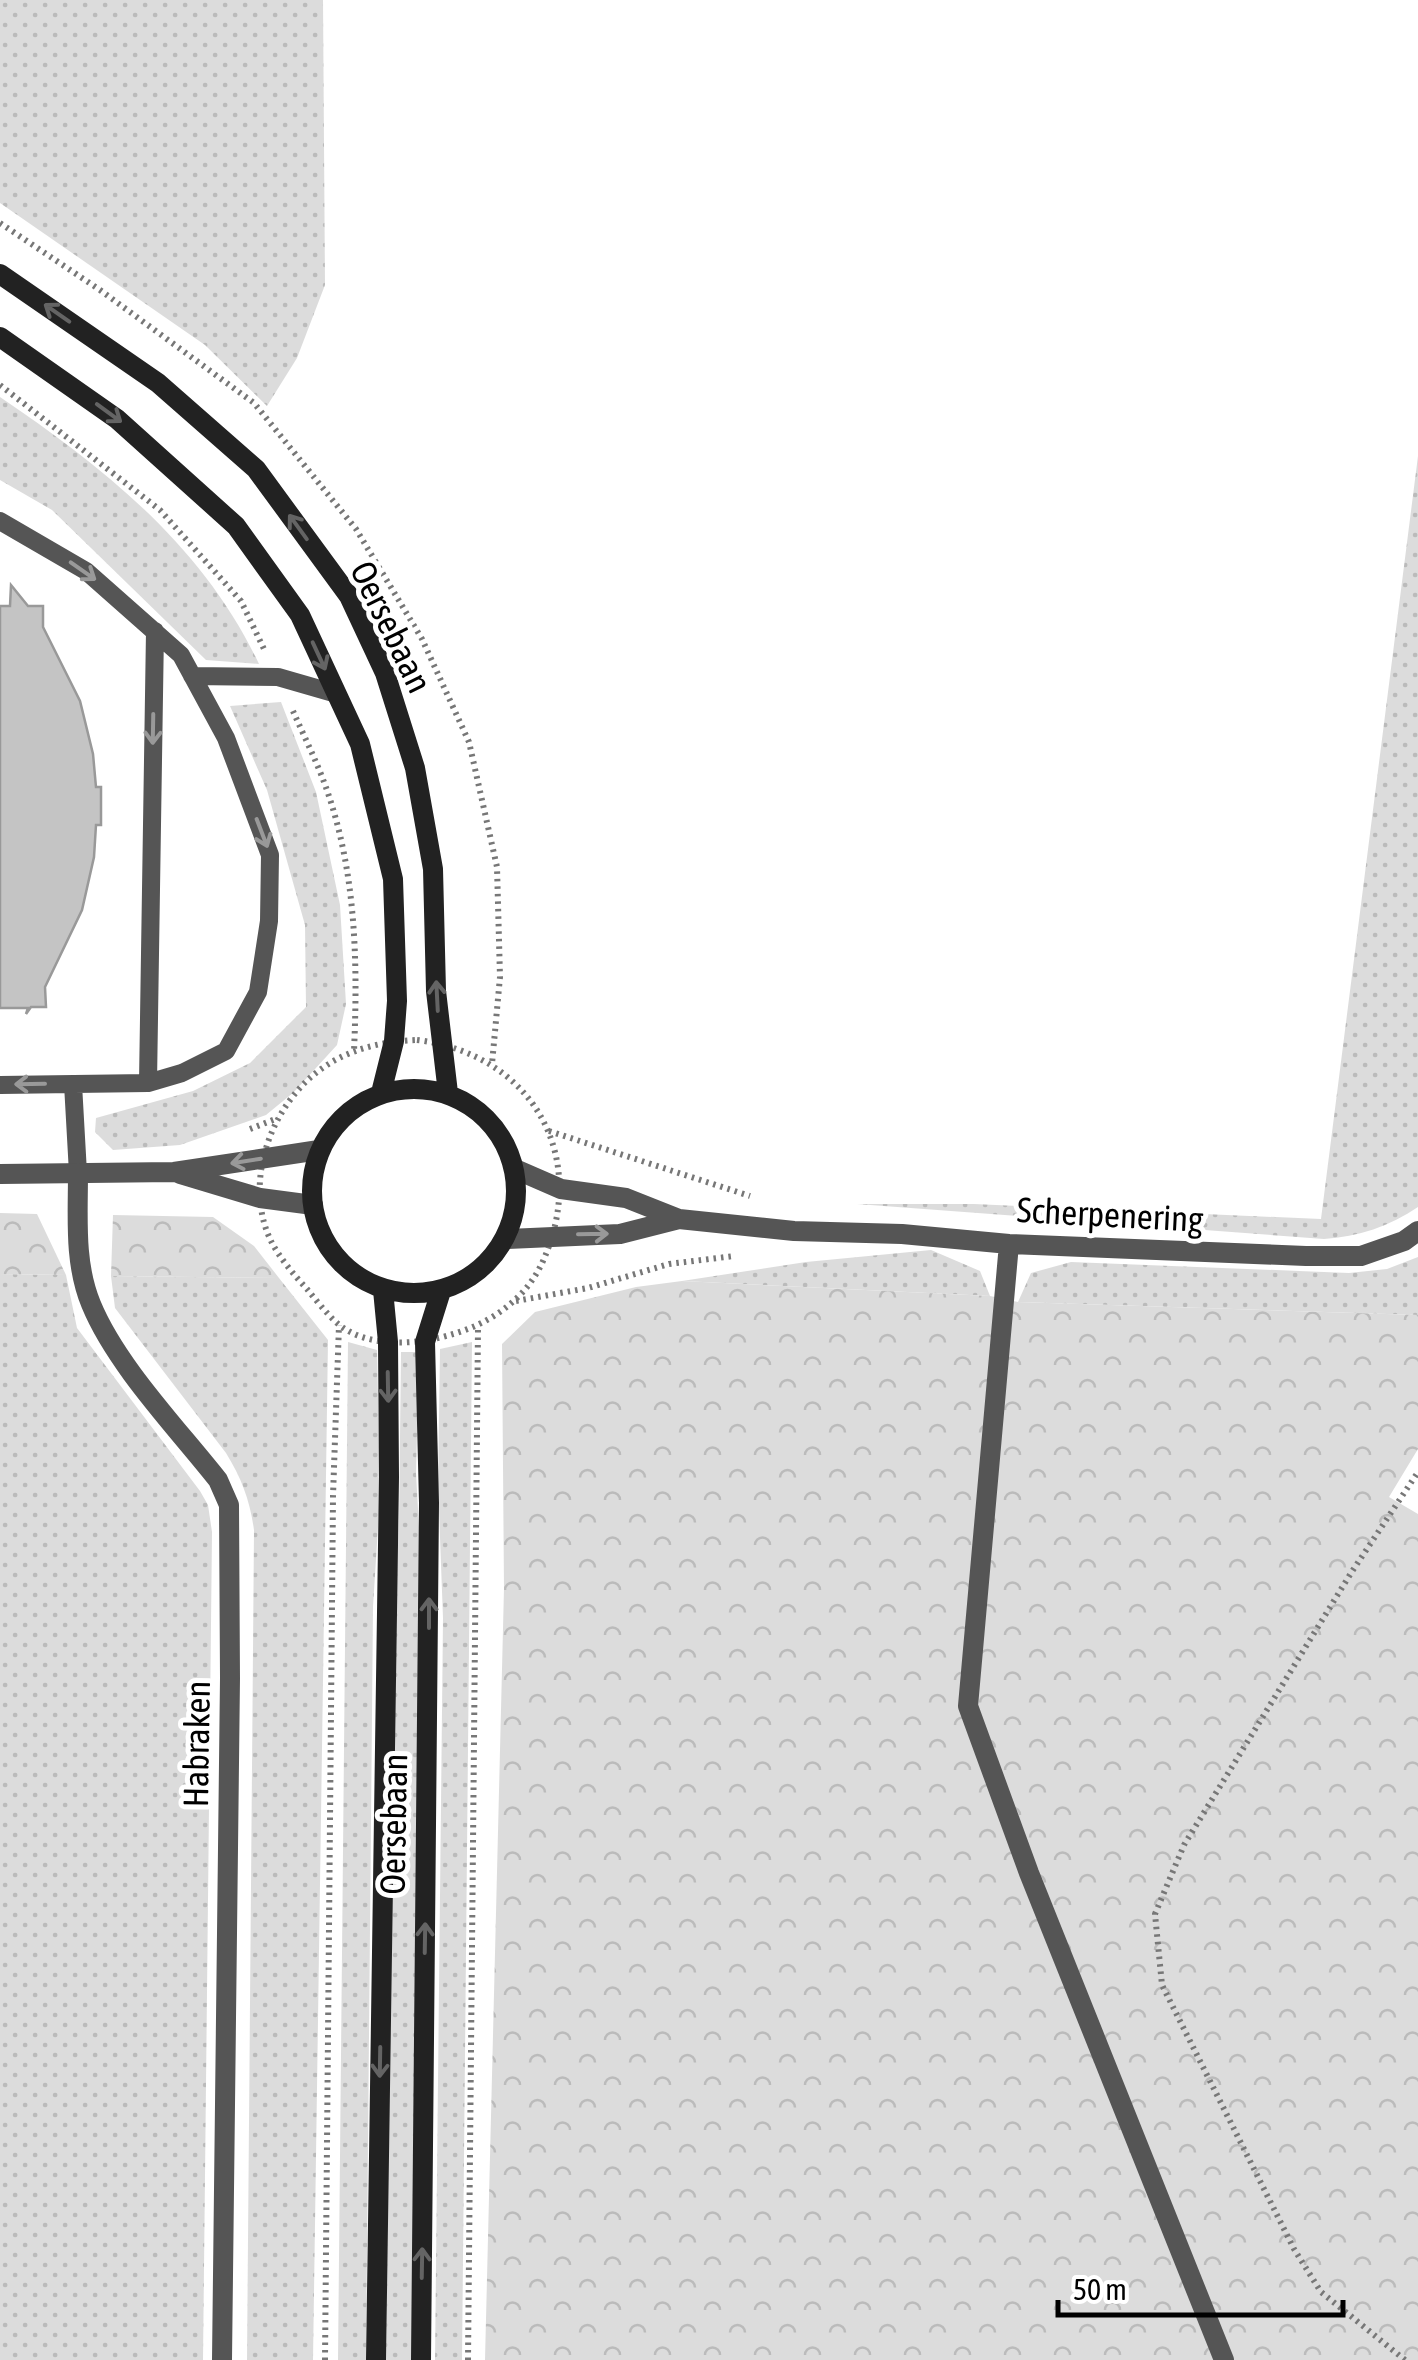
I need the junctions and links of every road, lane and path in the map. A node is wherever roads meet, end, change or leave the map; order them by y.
1 (0, 274) edge
2 (0, 338) edge
3 (0, 521) edge
4 (154, 631) junction
5 (192, 676) junction
6 (337, 694) junction
7 (394, 1041) junction
8 (440, 1043) junction
9 (148, 1083) junction
10 (73, 1084) junction
11 (0, 1085) edge
12 (381, 1092) junction
13 (448, 1093) junction
14 (548, 1132) junction
15 (319, 1150) junction
16 (262, 1159) junction
17 (515, 1169) junction
18 (174, 1172) junction
19 (0, 1174) edge
20 (78, 1174) junction
21 (561, 1189) junction
22 (260, 1198) junction
23 (312, 1205) junction
24 (679, 1220) junction
25 (1418, 1231) edge
26 (794, 1232) junction
27 (555, 1235) junction
28 (506, 1238) junction
29 (1009, 1244) junction
30 (747, 1254) dead end
31 (383, 1290) junction
32 (441, 1291) junction
33 (515, 1301) junction
34 (338, 1325) junction
35 (478, 1327) junction
36 (388, 1342) junction
37 (425, 1342) junction
38 (1418, 1472) edge
39 (222, 2360) edge
40 (325, 2360) edge
41 (376, 2360) edge
42 (420, 2360) edge
43 (468, 2360) edge
44 (1224, 2360) edge
45 (1404, 2360) edge

8 -> 1 main road, Oersebaan
2 -> 6 main road
3 -> 4 lane
4 - 5 lane
4 -> 9 lane
5 - 6 lane
5 -> 9 lane
6 - 7 main road
7 - 8 path
7 - 12 main road
7 - 16 path
8 - 13 main road, Oersebaan
8 - 14 path
9 - 10 lane
10 -> 11 lane
10 - 20 lane
12 - 13 main road
12 - 15 main road
13 - 17 main road
14 - 21 path
14 - 26 path
15 - 16 street
15 - 23 main road
16 -> 18 street
16 - 22 path
17 - 21 street, Scherpenering
17 - 28 main road
18 - 20 street
18 - 22 street
19 - 20 street
20 - 39 street, Habraken
21 - 24 street, Scherpenering
21 - 27 path
22 - 23 street
22 - 34 path
23 - 31 main road
24 - 26 street, Scherpenering
27 -> 24 street, Scherpenering
25 - 29 street, Scherpenering
26 - 29 street, Scherpenering
27 - 28 street, Scherpenering
27 - 33 path
28 - 32 main road
29 - 44 street
30 - 33 path
31 - 32 main road
31 - 36 main road, Oersebaan
32 - 37 main road, Oersebaan
33 - 35 path
34 - 36 path
34 - 40 path, Oersebaan
35 - 37 path
35 - 43 path
36 - 37 path
36 -> 41 main road, Oersebaan
42 -> 37 main road, Oersebaan
38 - 45 path

